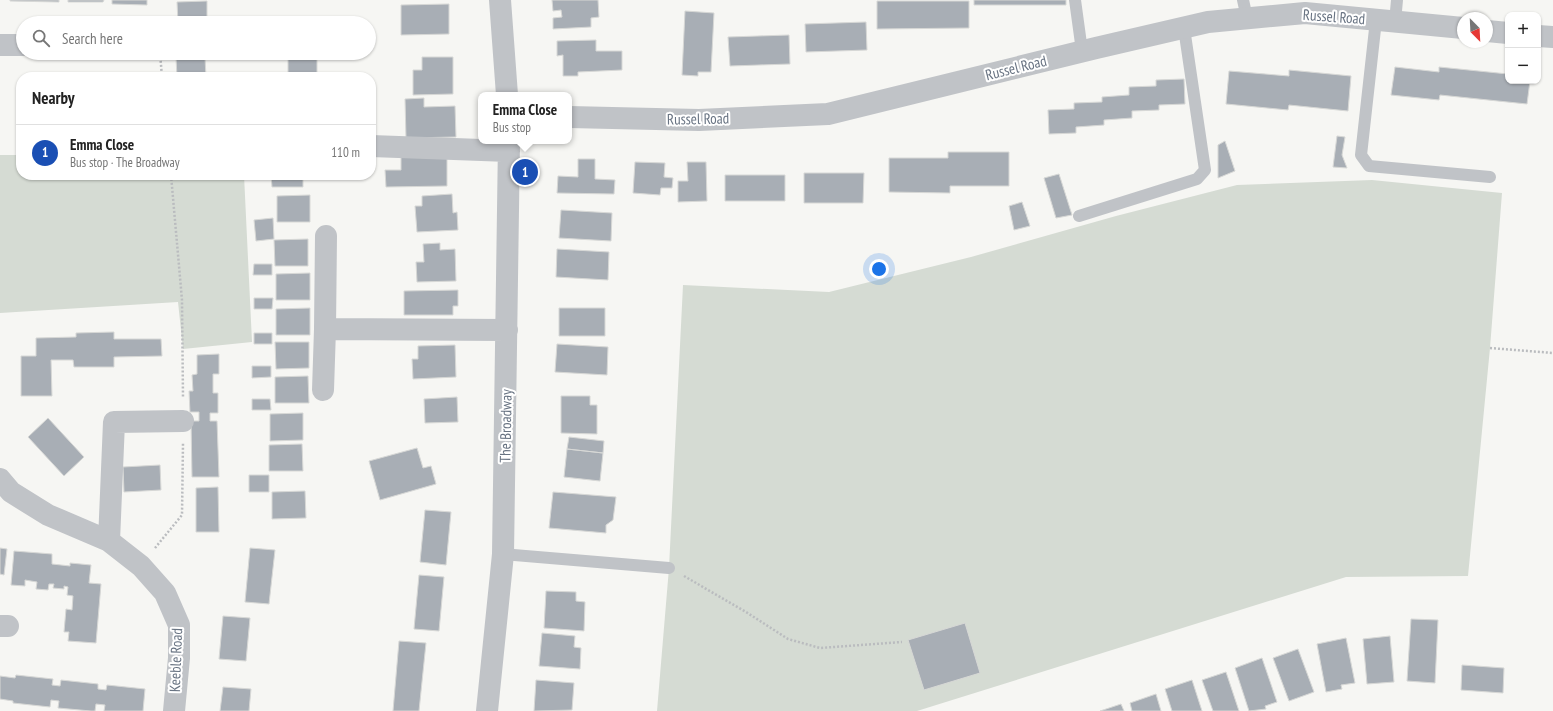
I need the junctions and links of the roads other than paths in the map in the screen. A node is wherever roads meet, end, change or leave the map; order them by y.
1 (500, 0) edge
2 (1075, 0) edge
3 (1397, 0) edge
4 (1245, 9) edge
5 (1386, 21) junction
6 (1457, 27) edge
7 (1184, 28) junction
8 (1493, 32) edge
9 (1505, 33) edge
10 (1541, 36) edge
11 (1553, 37) edge
12 (0, 45) edge
13 (16, 45) edge
14 (1082, 51) junction
15 (507, 92) edge
16 (572, 117) edge
17 (376, 146) edge
18 (509, 146) edge
19 (1490, 177) dead end
20 (1079, 216) dead end
21 (326, 236) dead end
22 (325, 329) junction
23 (507, 330) junction
24 (323, 390) dead end
25 (183, 421) road end
26 (0, 479) edge
27 (109, 541) junction
28 (503, 554) junction
29 (669, 568) road end
30 (174, 711) edge
31 (487, 711) edge

1 - 15 street
2 - 14 lane
3 - 5 lane
4 - 5 street, Russel Road
4 - 7 street, Russel Road
5 - 6 street, Russel Road
5 - 19 lane
7 - 14 street, Russel Road
7 - 20 lane
8 - 9 street
10 - 11 street
12 - 13 street
14 - 16 street, Russel Road
17 - 18 street
18 - 23 street, The Broadway
21 - 22 street
22 - 23 street
22 - 24 street
23 - 28 street, The Broadway
25 - 27 street
26 - 27 street, Keeble Road
27 - 30 street, Keeble Road
28 - 29 lane
28 - 31 street, The Broadway

